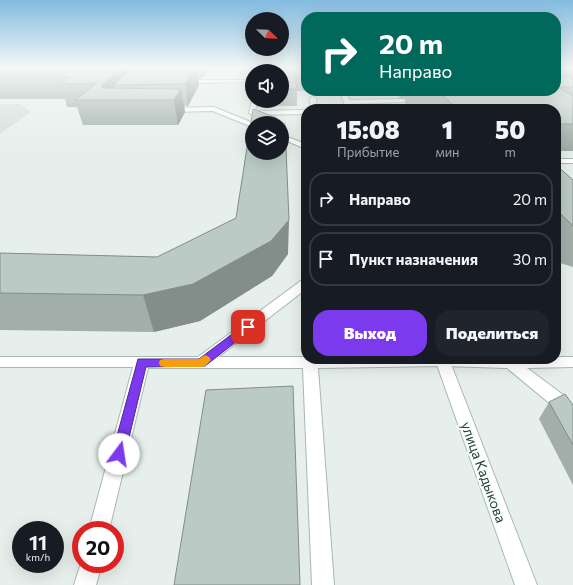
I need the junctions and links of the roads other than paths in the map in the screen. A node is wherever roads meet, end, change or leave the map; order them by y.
1 (345, 96) edge
2 (313, 98) dead end
3 (403, 101) dead end
4 (347, 102) joint
5 (314, 104) edge
6 (253, 108) edge
7 (158, 110) edge
8 (301, 112) edge
9 (245, 122) edge
10 (289, 140) edge
11 (301, 145) edge
12 (561, 161) edge
13 (573, 161) edge
14 (301, 287) edge
15 (0, 362) edge
16 (142, 362) junction
17 (301, 362) edge
18 (561, 362) edge
19 (573, 362) edge
20 (201, 363) junction
21 (310, 364) edge
22 (444, 364) edge
23 (511, 364) edge
24 (573, 424) edge
25 (101, 521) edge
26 (89, 573) edge
27 (86, 585) edge
28 (324, 585) edge
29 (526, 585) edge

1 - 4 street
2 - 5 street
3 - 4 street
6 - 8 street
7 - 9 street
10 - 11 street
12 - 13 street
14 - 20 street
15 - 16 street
16 - 20 street
16 - 25 street
17 - 20 street
18 - 19 street
21 - 28 street
22 - 29 street, улица Кадыкова
23 - 24 street
26 - 27 street

